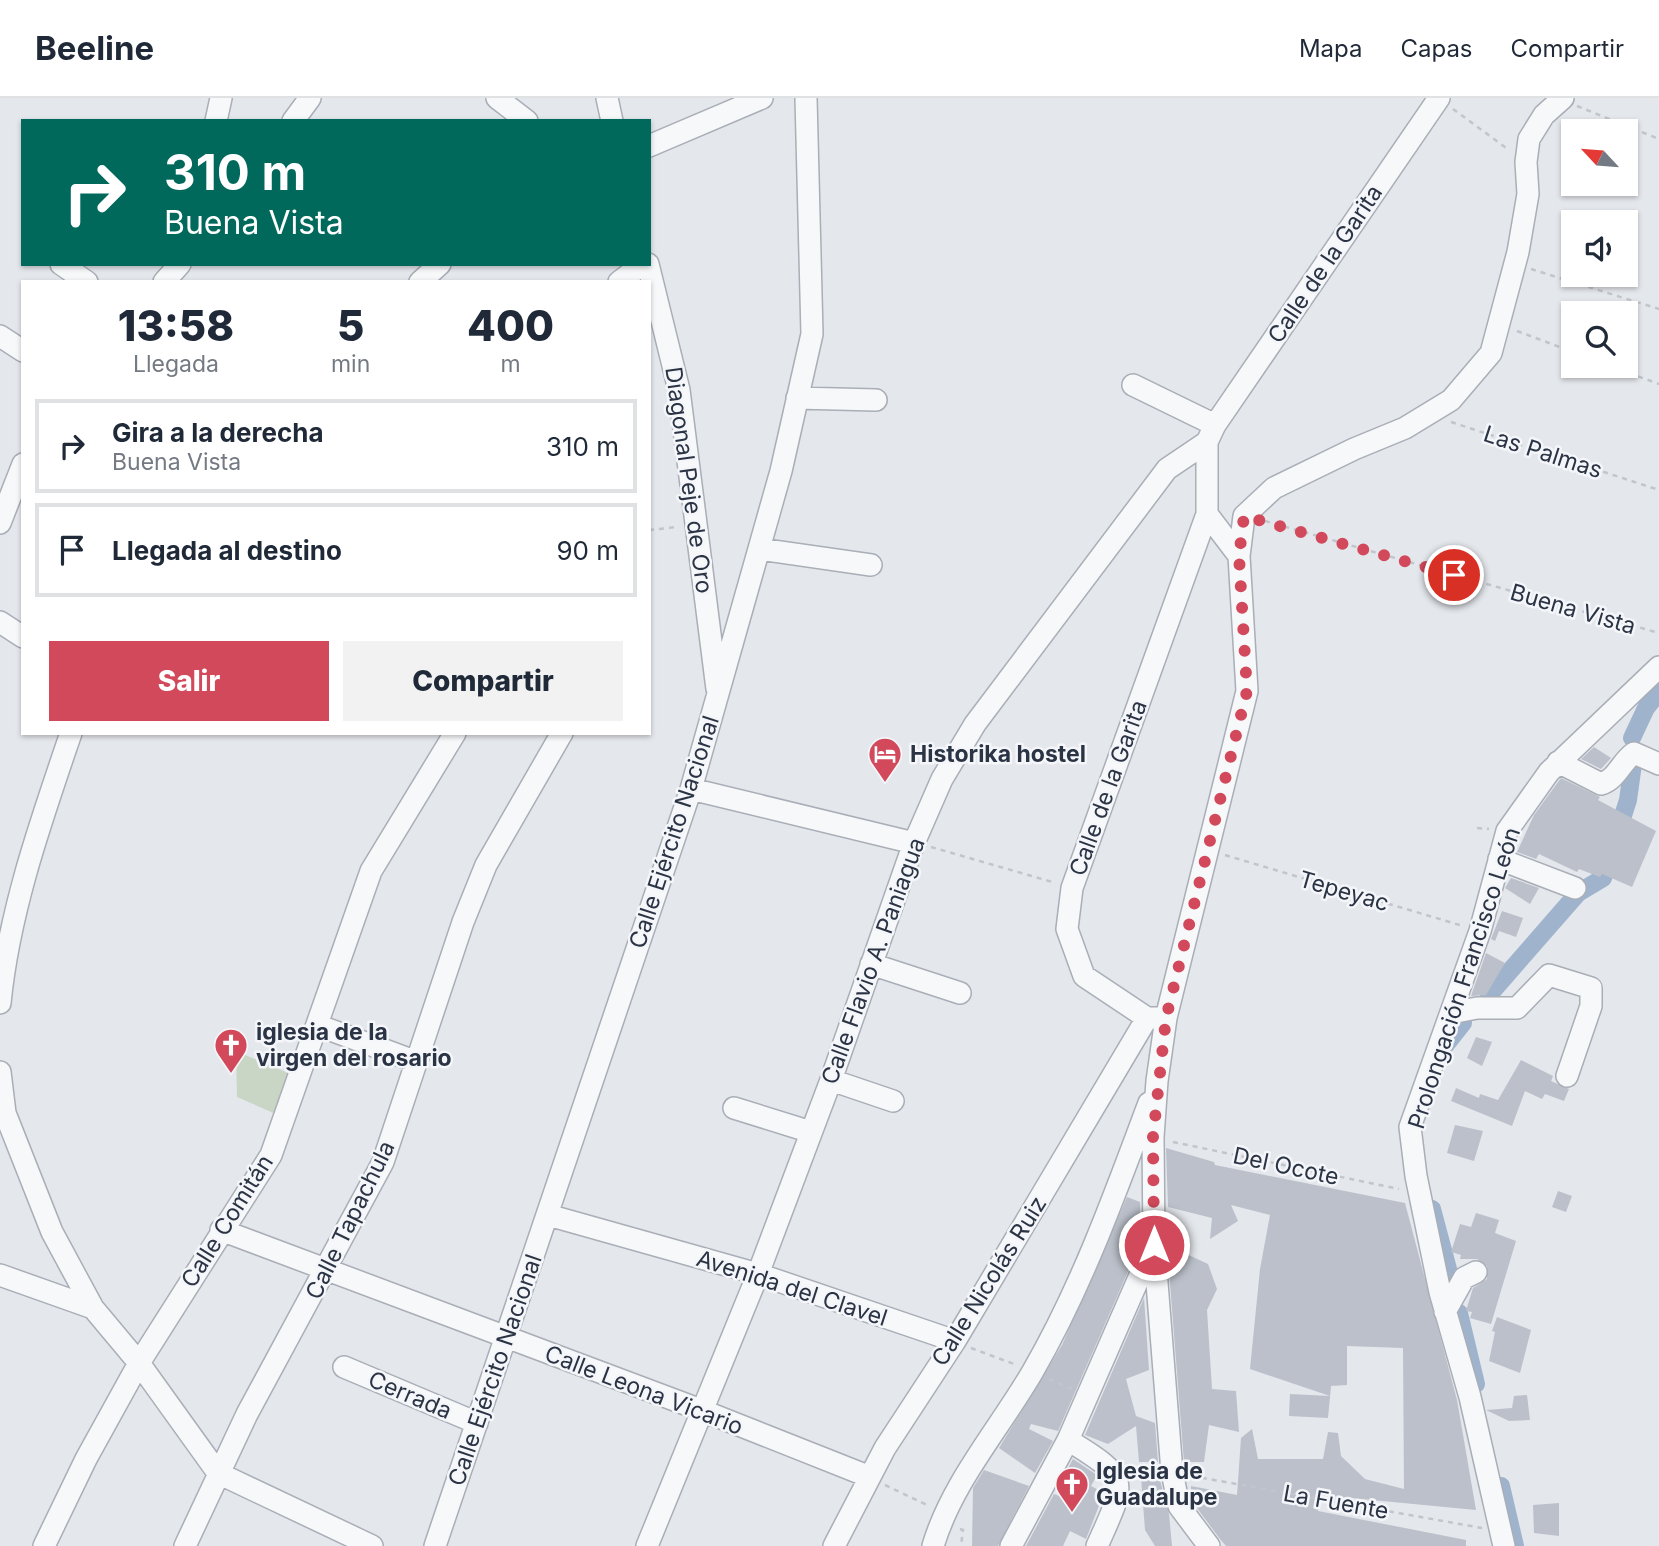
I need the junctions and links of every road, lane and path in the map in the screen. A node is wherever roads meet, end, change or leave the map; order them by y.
1 (221, 98) edge
2 (310, 98) edge
3 (497, 98) edge
4 (607, 98) edge
5 (762, 98) edge
6 (806, 98) edge
7 (1439, 98) edge
8 (1562, 99) edge
9 (216, 119) edge
10 (294, 119) edge
11 (524, 119) edge
12 (612, 119) edge
13 (1659, 139) edge
14 (651, 145) edge
15 (1526, 162) junction
16 (1515, 263) junction
17 (64, 266) edge
18 (178, 266) edge
19 (438, 266) edge
20 (642, 266) edge
21 (84, 280) edge
22 (166, 280) edge
23 (422, 280) edge
24 (622, 280) edge
25 (651, 286) edge
26 (1659, 309) edge
27 (1499, 326) junction
28 (0, 337) edge
29 (1561, 348) edge
30 (21, 350) edge
31 (1638, 376) edge
32 (1659, 384) edge
33 (1133, 385) dead end
34 (797, 398) junction
35 (876, 400) dead end
36 (1428, 414) junction
37 (1211, 433) junction
38 (21, 469) edge
39 (1659, 490) edge
40 (1207, 514) junction
41 (1245, 514) junction
42 (0, 523) edge
43 (696, 525) junction
44 (651, 530) edge
45 (760, 549) junction
46 (1239, 556) junction
47 (871, 565) dead end
48 (0, 622) edge
49 (1659, 633) edge
50 (21, 636) edge
51 (1659, 667) edge
52 (718, 698) junction
53 (70, 735) edge
54 (454, 735) edge
55 (561, 735) edge
56 (1558, 762) junction
57 (1659, 764) edge
58 (691, 789) junction
59 (914, 843) junction
60 (1208, 849) junction
61 (1499, 859) junction
62 (1072, 888) junction
63 (1575, 888) dead end
64 (1480, 931) junction
65 (871, 964) junction
66 (960, 993) dead end
67 (0, 1003) edge
68 (1451, 1013) junction
69 (1157, 1018) junction
70 (317, 1025) junction
71 (417, 1062) junction
72 (0, 1072) edge
73 (1567, 1076) dead end
74 (831, 1080) junction
75 (1157, 1081) junction
76 (893, 1101) dead end
77 (734, 1108) dead end
78 (811, 1132) junction
79 (1153, 1137) junction
80 (1420, 1194) junction
81 (548, 1216) junction
82 (221, 1230) junction
83 (1154, 1245) junction
84 (327, 1271) junction
85 (1476, 1272) dead end
86 (758, 1274) junction
87 (0, 1275) edge
88 (93, 1308) junction
89 (1446, 1311) junction
90 (506, 1338) junction
91 (955, 1341) junction
92 (139, 1363) junction
93 (344, 1367) dead end
94 (1033, 1371) junction
95 (1087, 1397) junction
96 (701, 1410) junction
97 (477, 1423) junction
98 (1068, 1440) junction
99 (1172, 1472) junction
100 (218, 1473) junction
101 (870, 1477) junction
102 (945, 1514) junction
103 (1502, 1539) edge
104 (44, 1546) edge
105 (185, 1546) edge
106 (372, 1546) edge
107 (435, 1546) edge
108 (647, 1546) edge
109 (834, 1546) edge
110 (933, 1546) edge
111 (1011, 1546) edge
112 (1097, 1546) edge
113 (1209, 1546) edge

1 - 9 street
2 - 10 street
3 - 11 street
4 - 12 street
5 - 14 street
6 - 34 street, Calle Ejército Nacional
7 - 15 path
7 - 37 street, Calle de la Garita
8 - 13 path
8 - 15 street
15 - 16 street
16 - 26 path
16 - 27 street
17 - 21 street
18 - 22 street
19 - 23 street
20 - 24 street
25 - 43 street, Diagonal Peje de Oro
27 - 29 path
27 - 36 street
28 - 30 street
31 - 32 path
33 - 37 street
34 - 35 street
34 - 45 street, Calle Ejército Nacional
36 - 39 path, Las Palmas
36 - 41 street
37 - 40 street, Calle de la Garita
37 - 59 street, Calle Flavio A. Paniagua
38 - 42 street
40 - 46 street
40 - 62 street, Calle de la Garita
41 - 46 street
41 - 49 path, Buena Vista
43 - 44 path
43 - 52 street, Diagonal Peje de Oro
45 - 47 street
45 - 52 street, Calle Ejército Nacional
46 - 60 street
48 - 50 street
51 - 56 street, Prolongación Francisco León
52 - 58 street, Calle Ejército Nacional
53 - 67 street
54 - 70 street, Calle Comitán
55 - 71 street, Calle Tapachula
56 - 57 street
56 - 61 street, Prolongación Francisco León
58 - 59 street
58 - 81 street, Calle Ejército Nacional
59 - 62 path
59 - 65 street, Calle Flavio A. Paniagua
60 - 64 path, Tepeyac
60 - 69 street
61 - 63 street
61 - 64 street, Prolongación Francisco León
62 - 69 street, Calle de la Garita
64 - 68 street, Prolongación Francisco León
65 - 66 street
65 - 74 street, Calle Flavio A. Paniagua
68 - 73 street
68 - 80 street, Prolongación Francisco León
69 - 75 street
69 - 91 street, Calle Nicolás Ruiz
70 - 71 street
70 - 82 street, Calle Comitán
71 - 84 street, Calle Tapachula
72 - 88 street
74 - 76 street
74 - 78 street, Calle Flavio A. Paniagua
75 - 79 street
75 - 94 street
77 - 78 street
78 - 86 street, Calle Flavio A. Paniagua
79 - 80 path, Del Ocote
79 - 83 street
80 - 89 street, Prolongación Francisco León
81 - 86 street, Avenida del Clavel
81 - 90 street, Calle Ejército Nacional
82 - 84 street, Calle Leona Vicario
82 - 92 street, Calle Comitán
83 - 95 street
83 - 99 street
84 - 90 street, Calle Leona Vicario
84 - 100 street, Calle Tapachula
85 - 89 street
86 - 91 street, Avenida del Clavel
86 - 96 street, Calle Flavio A. Paniagua
87 - 88 street
88 - 92 street
89 - 103 street, Prolongación Francisco León
90 - 96 street, Calle Leona Vicario
90 - 97 street, Calle Ejército Nacional
91 - 94 path
91 - 101 street, Calle Nicolás Ruiz
92 - 100 street
92 - 104 street, Calle Comitán
93 - 97 street, Cerrada
94 - 95 path
94 - 102 street
95 - 98 street
96 - 101 street, Calle Leona Vicario
96 - 108 street, Calle Flavio A. Paniagua
97 - 107 street, Calle Ejército Nacional
98 - 111 street
98 - 112 street
99 - 103 path, La Fuente
99 - 113 street
100 - 105 street, Calle Tapachula
100 - 106 street
101 - 102 path
101 - 109 street, Calle Nicolás Ruiz
102 - 110 street

